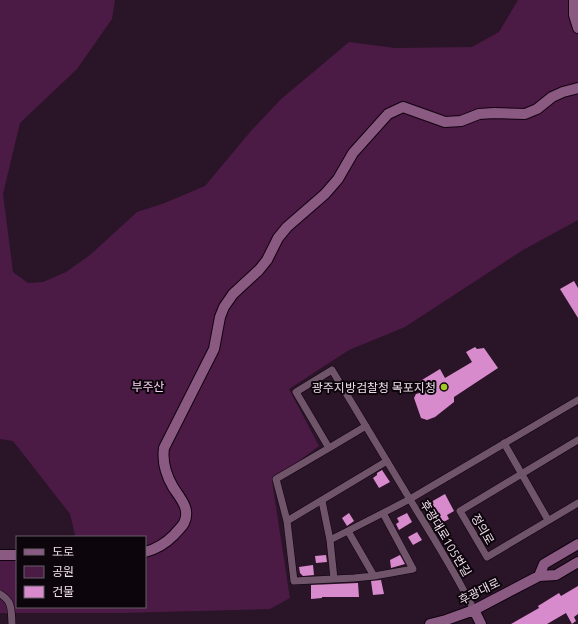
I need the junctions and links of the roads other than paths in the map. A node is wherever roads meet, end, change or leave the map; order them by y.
1 (574, 0) edge
2 (578, 28) edge
3 (578, 88) edge
4 (578, 400) edge
5 (366, 426) junction
6 (578, 440) edge
7 (504, 443) junction
8 (329, 448) junction
9 (387, 461) junction
10 (521, 474) junction
11 (410, 499) junction
12 (322, 500) junction
13 (578, 503) edge
14 (383, 514) junction
15 (548, 520) junction
16 (287, 521) junction
17 (348, 531) junction
18 (330, 540) junction
19 (578, 544) edge
20 (146, 552) edge
21 (0, 555) edge
22 (16, 555) edge
23 (578, 562) edge
24 (374, 576) junction
25 (538, 576) junction
26 (334, 579) junction
27 (0, 594) edge
28 (474, 610) junction
29 (12, 624) edge
30 (430, 624) edge
31 (481, 624) edge

1 - 2 street
3 - 20 street
4 - 7 street
5 - 8 street
5 - 8 street, 후광대로105번길
5 - 9 street, 후광대로105번길
6 - 10 street, 정의로
7 - 10 street
7 - 11 street
8 - 16 street
9 - 11 street, 후광대로105번길
9 - 12 street
10 - 15 street
10 - 15 street, 정의로
11 - 14 street, 후광대로105번길
11 - 28 street, 후광대로105번길
12 - 16 street
12 - 18 street
13 - 15 street, 정의로
14 - 17 street, 후광대로105번길
14 - 24 street
16 - 26 street
17 - 18 street, 후광대로105번길
17 - 24 street
18 - 26 street
19 - 25 street, 후광대로
21 - 22 street
23 - 25 street, 후광대로
24 - 26 street
25 - 28 street, 후광대로
27 - 29 street
28 - 30 street, 후광대로
28 - 31 street

